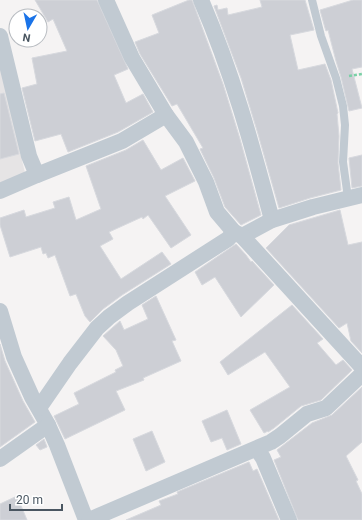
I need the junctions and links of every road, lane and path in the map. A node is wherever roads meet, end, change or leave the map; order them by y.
1 (106, 0) edge
2 (201, 0) edge
3 (312, 0) edge
4 (0, 36) edge
5 (166, 115) junction
6 (37, 174) junction
7 (0, 191) edge
8 (355, 196) edge
9 (272, 220) junction
10 (238, 234) junction
11 (0, 311) edge
12 (362, 367) edge
13 (362, 374) edge
14 (39, 408) junction
15 (48, 425) junction
16 (257, 449) junction
17 (0, 459) edge
18 (87, 520) edge
19 (289, 520) edge

1 - 5 street
2 - 9 street
3 - 8 lane
4 - 6 street
5 - 6 street
5 - 10 street
6 - 7 street
8 - 9 street
9 - 10 street
10 - 12 street
10 - 14 street
11 - 14 street
13 - 16 street
14 - 15 street
15 - 17 street
15 - 18 street
16 - 18 street
16 - 19 street

